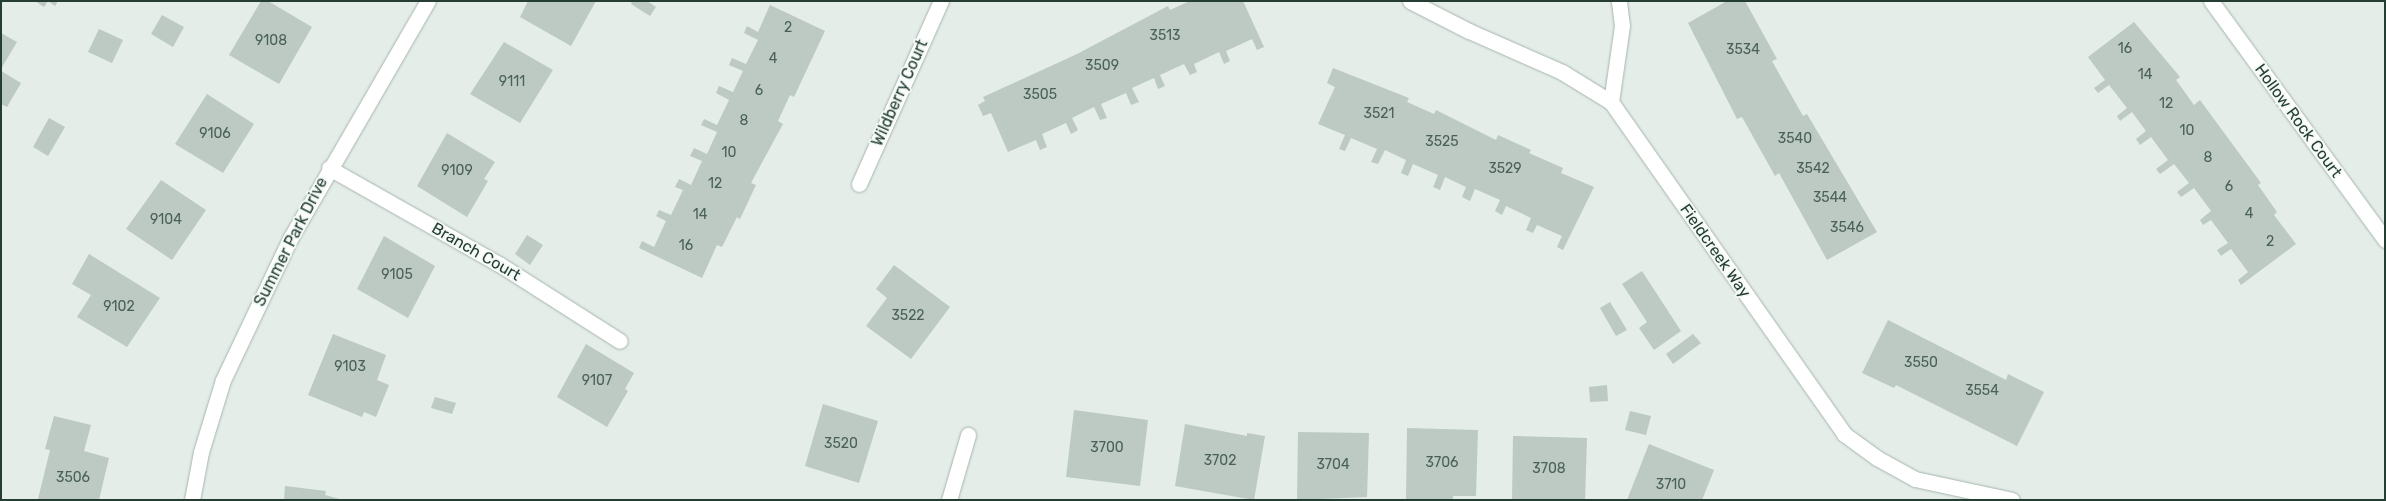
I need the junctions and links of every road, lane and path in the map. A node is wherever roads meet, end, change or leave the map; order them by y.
1 (428, 1) edge
2 (940, 1) edge
3 (1410, 1) edge
4 (1619, 1) edge
5 (2210, 1) edge
6 (1611, 102) junction
7 (329, 168) junction
8 (859, 184) dead end
9 (2385, 240) edge
10 (620, 341) dead end
11 (968, 434) dead end
12 (192, 500) edge
13 (949, 500) edge
14 (2012, 500) edge

1 - 7 street, Summer Park Drive
2 - 8 street, Wildberry Court
3 - 6 street, Fieldcreek Way
4 - 6 street
5 - 9 street, Hollow Rock Court
6 - 14 street, Fieldcreek Way
7 - 10 street, Branch Court
7 - 12 street, Summer Park Drive
11 - 13 street

